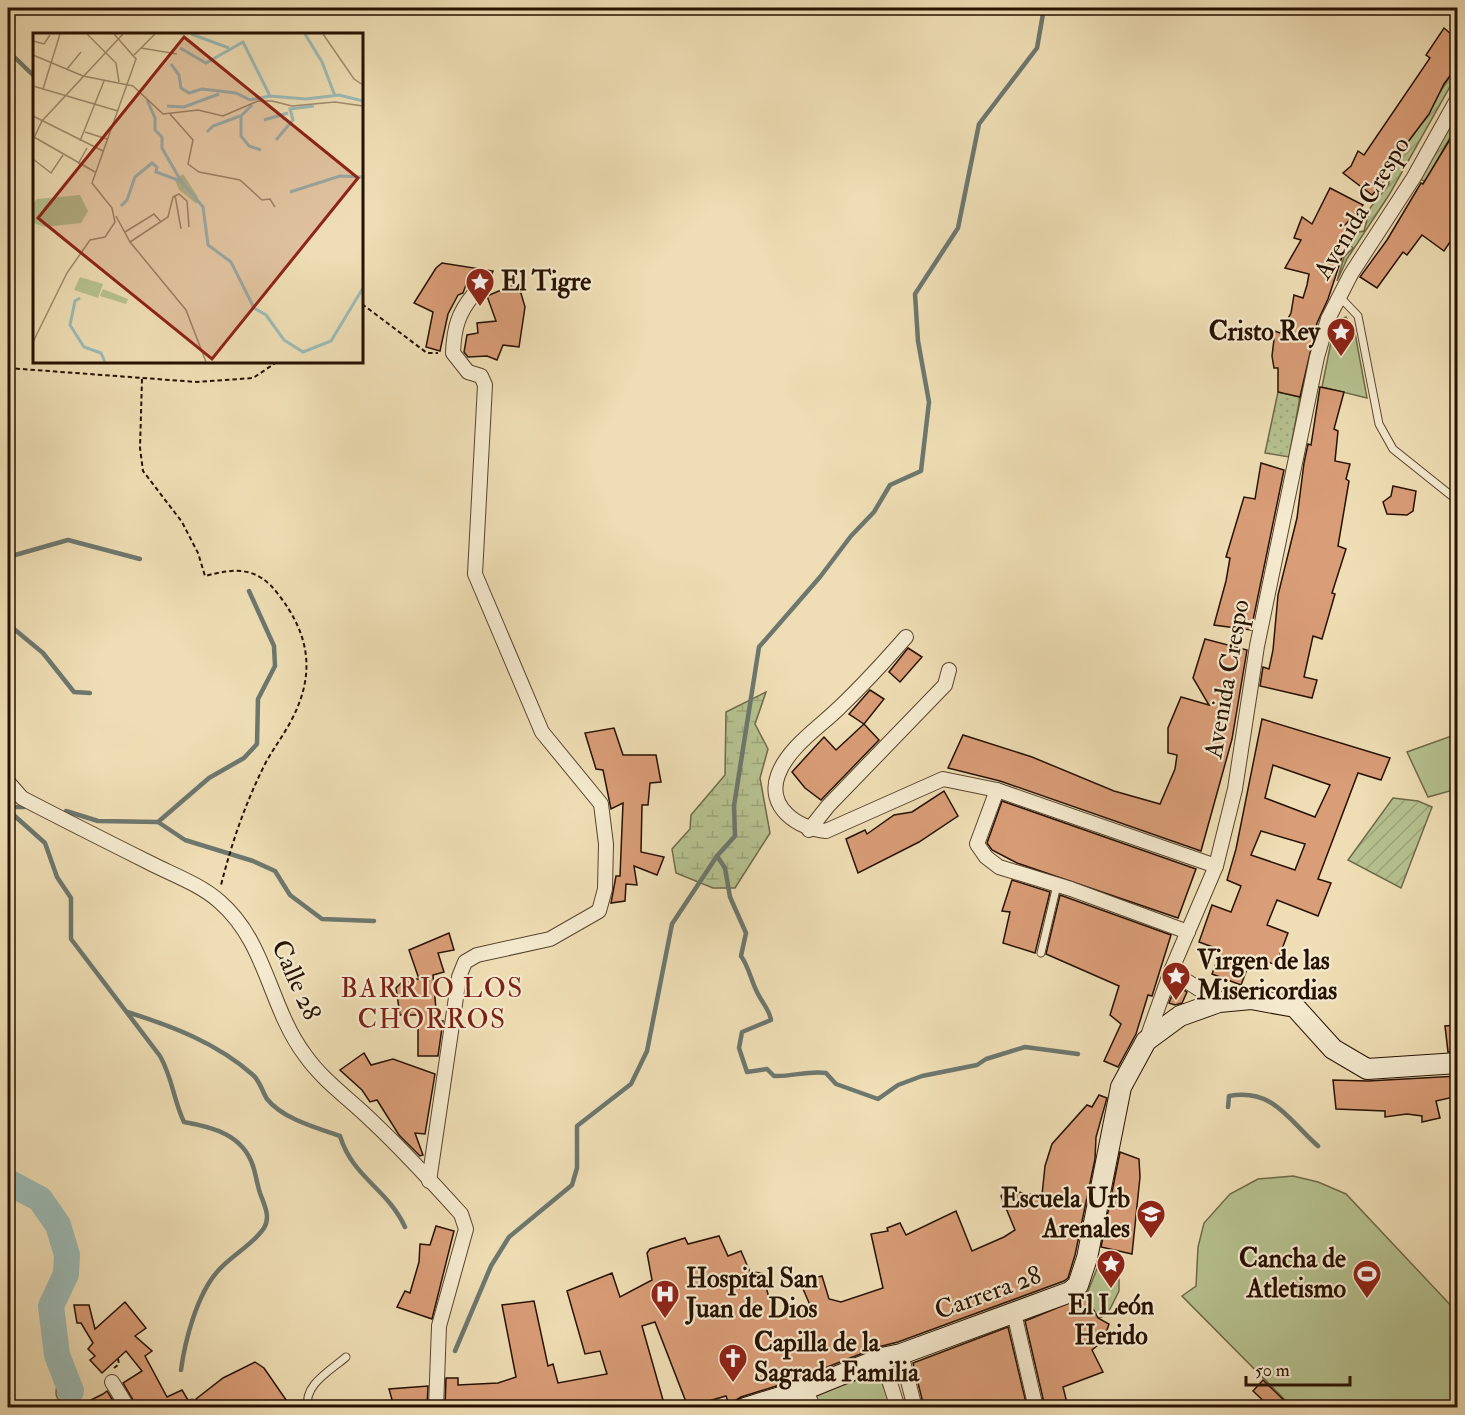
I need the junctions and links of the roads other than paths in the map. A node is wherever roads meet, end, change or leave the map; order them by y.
1 (1458, 98) edge
2 (474, 294) dead end
3 (1340, 297) junction
4 (1458, 501) edge
5 (906, 637) dead end
6 (949, 670) dead end
7 (8, 782) edge
8 (997, 790) junction
9 (809, 830) junction
10 (1216, 866) junction
11 (1057, 885) junction
12 (1188, 932) junction
13 (1041, 953) dead end
14 (1171, 971) junction
15 (1219, 1002) junction
16 (1146, 1041) junction
17 (1458, 1063) edge
18 (429, 1181) junction
19 (1078, 1285) joint
20 (1014, 1313) junction
21 (891, 1356) junction
22 (346, 1357) dead end
23 (112, 1382) dead end
24 (806, 1389) junction
25 (128, 1407) edge
26 (308, 1407) edge
27 (436, 1407) edge
28 (745, 1407) edge
29 (813, 1407) edge
30 (898, 1407) edge
31 (915, 1407) edge
32 (1036, 1407) edge
33 (1237, 1407) edge
34 (1251, 1407) edge

1 - 3 street, Avenida Crespo
2 - 18 street
3 - 4 lane
3 - 10 street, Avenida Crespo
5 - 9 street
6 - 9 street
7 - 18 street, Calle 28
8 - 9 street
8 - 10 street
8 - 11 street
10 - 12 street, Avenida Crespo
11 - 12 street
11 - 13 lane
12 - 14 street, Avenida Crespo
14 - 15 street
14 - 16 street, Avenida Crespo
15 - 16 main road
15 - 17 main road
16 - 19 main road, Avenida Crespo
18 - 27 street, Calle 28
19 - 20 main road, Carrera 28
20 - 21 main road, Carrera 28
20 - 32 street
21 - 24 main road, Carrera 28
21 - 30 street
21 - 31 street
22 - 26 lane
23 - 25 street
24 - 28 main road, Carrera 28
24 - 29 street
33 - 34 lane

